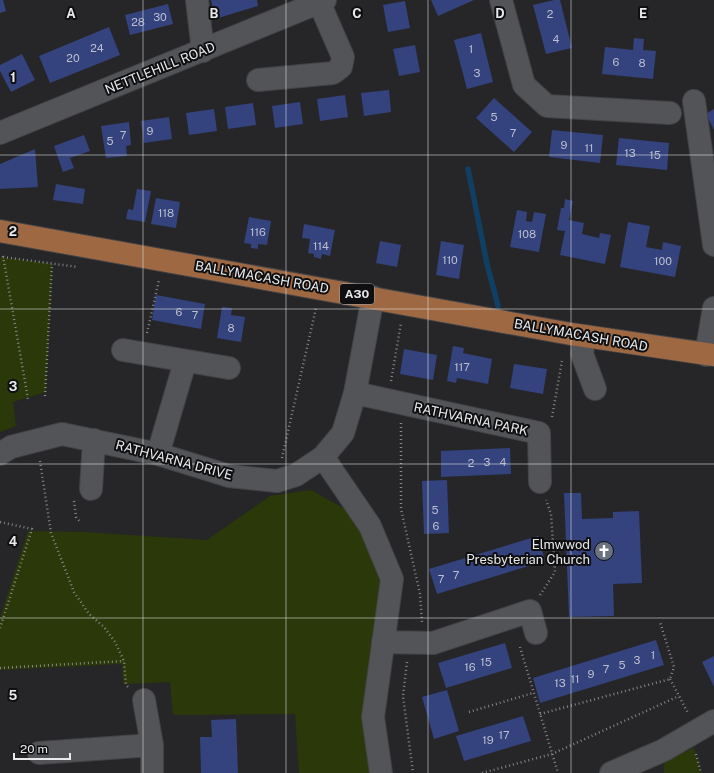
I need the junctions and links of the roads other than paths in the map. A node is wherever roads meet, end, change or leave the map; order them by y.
1 (197, 0) edge
2 (501, 0) edge
3 (323, 1) edge
4 (203, 52) junction
5 (258, 80) dead end
6 (694, 102) dead end
7 (670, 113) dead end
8 (0, 133) edge
9 (1, 240) edge
10 (714, 245) edge
11 (373, 297) junction
12 (714, 308) edge
13 (576, 335) junction
14 (133, 352) road end
15 (710, 355) edge
16 (185, 362) junction
17 (229, 368) dead end
18 (595, 390) dead end
19 (355, 393) junction
20 (94, 440) junction
21 (0, 454) edge
22 (158, 454) junction
23 (322, 457) junction
24 (540, 482) road end
25 (91, 489) dead end
26 (536, 633) dead end
27 (383, 642) junction
28 (144, 700) road end
29 (706, 726) edge
30 (152, 745) junction
31 (39, 753) dead end
32 (152, 773) edge
33 (381, 773) edge
34 (611, 773) edge

1 - 4 street
2 - 7 street
3 - 4 street, NETTLEHILL ROAD
3 - 5 street, NETTLEHILL ROAD
4 - 8 street, NETTLEHILL ROAD
6 - 10 street
9 - 11 main road, BALLYMACASH ROAD / A30
11 - 13 main road, BALLYMACASH ROAD / A30
11 - 19 street
12 - 15 street
13 - 15 main road, BALLYMACASH ROAD / A30
13 - 18 street
14 - 16 street
16 - 17 street
16 - 22 street
19 - 23 street
19 - 24 street, RATHVARNA PARK
20 - 21 street, RATHVARNA DRIVE
20 - 22 street, RATHVARNA DRIVE
20 - 25 street
22 - 23 street, RATHVARNA DRIVE
23 - 27 street
26 - 27 street
27 - 33 street
28 - 30 street
29 - 34 street
30 - 31 street
30 - 32 street

